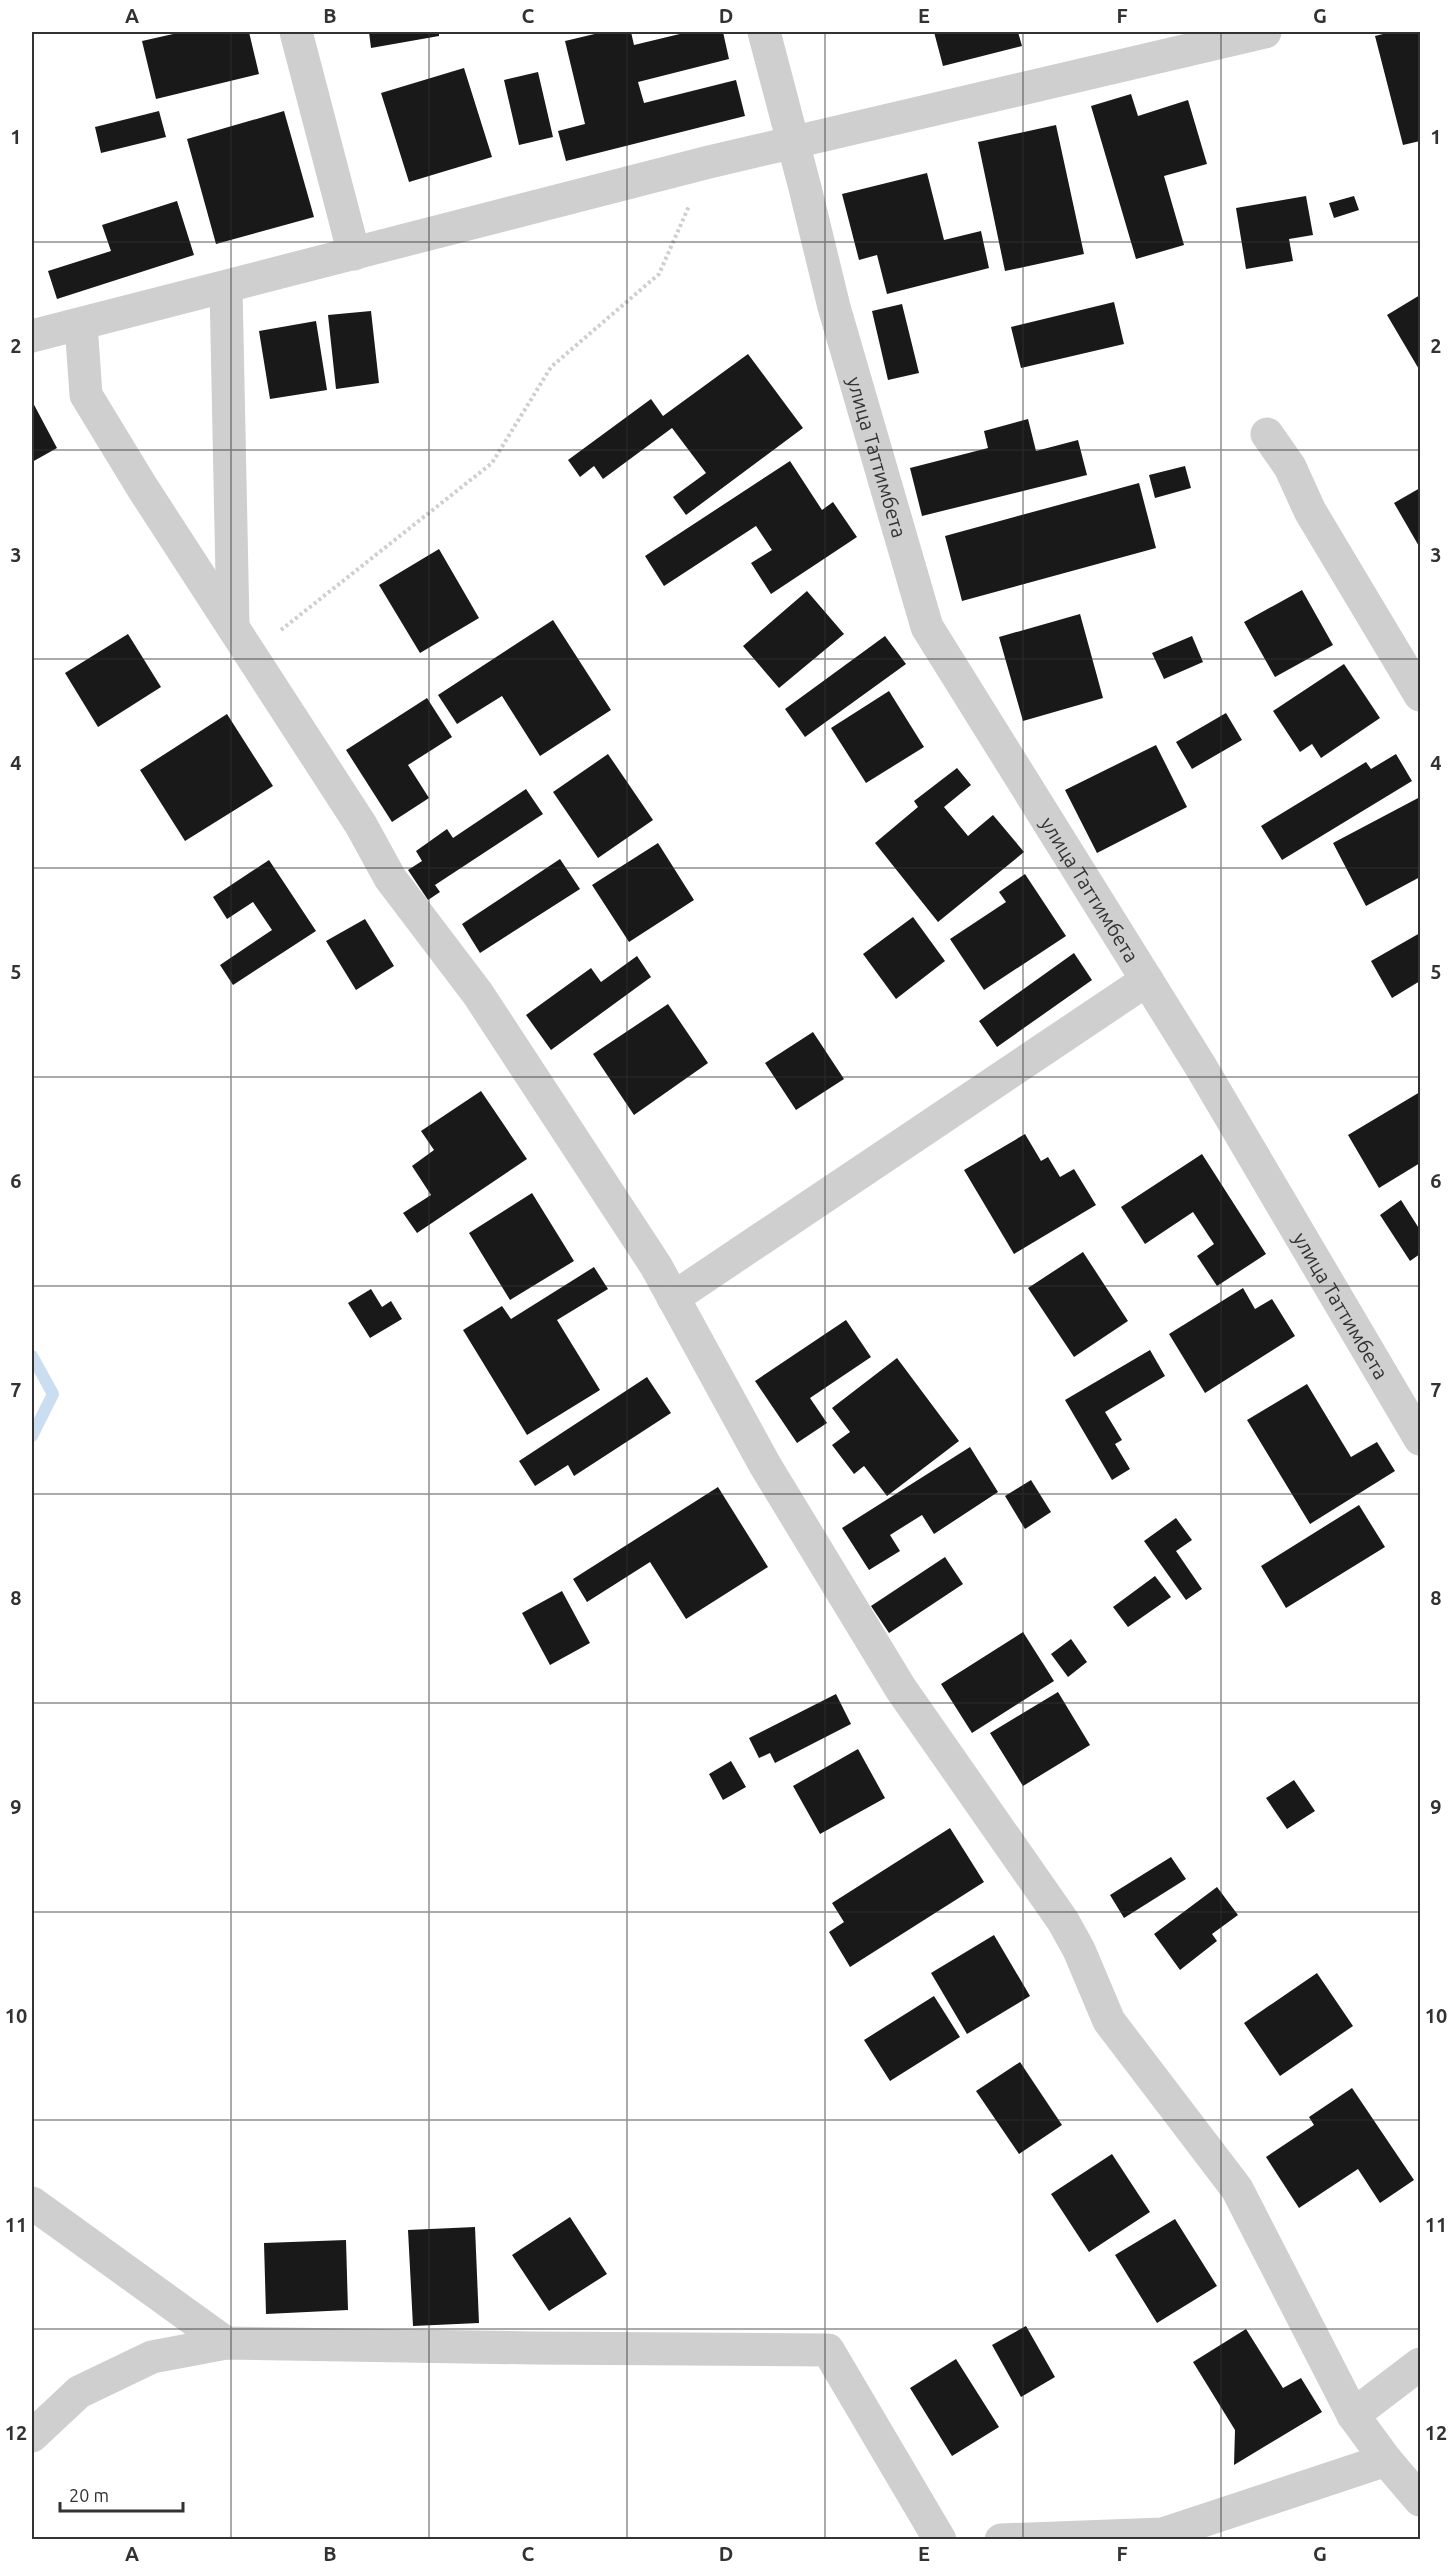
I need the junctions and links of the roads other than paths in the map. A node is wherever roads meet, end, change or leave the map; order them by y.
1 (296, 32) edge
2 (764, 32) edge
3 (1265, 32) edge
4 (793, 143) junction
5 (354, 254) junction
6 (226, 287) junction
7 (81, 324) junction
8 (32, 336) edge
9 (1267, 434) dead end
10 (232, 625) junction
11 (1420, 695) edge
12 (1147, 980) junction
13 (673, 1298) junction
14 (1420, 1439) edge
15 (32, 2204) edge
16 (226, 2343) junction
17 (1420, 2364) edge
18 (1353, 2415) junction
19 (32, 2436) edge
20 (1386, 2460) junction
21 (1420, 2500) edge
22 (940, 2540) edge
23 (1001, 2540) edge

1 - 5 street
2 - 4 street, улица Таттимбета
3 - 4 street
4 - 5 street
4 - 12 street, улица Таттимбета
5 - 6 street
6 - 7 street
6 - 10 street
7 - 8 street
7 - 10 street
9 - 11 street
10 - 13 street
12 - 13 street
12 - 14 street, улица Таттимбета
13 - 18 street
15 - 16 street
16 - 19 street
16 - 22 street
17 - 18 street
18 - 20 street
20 - 21 street
20 - 23 street

